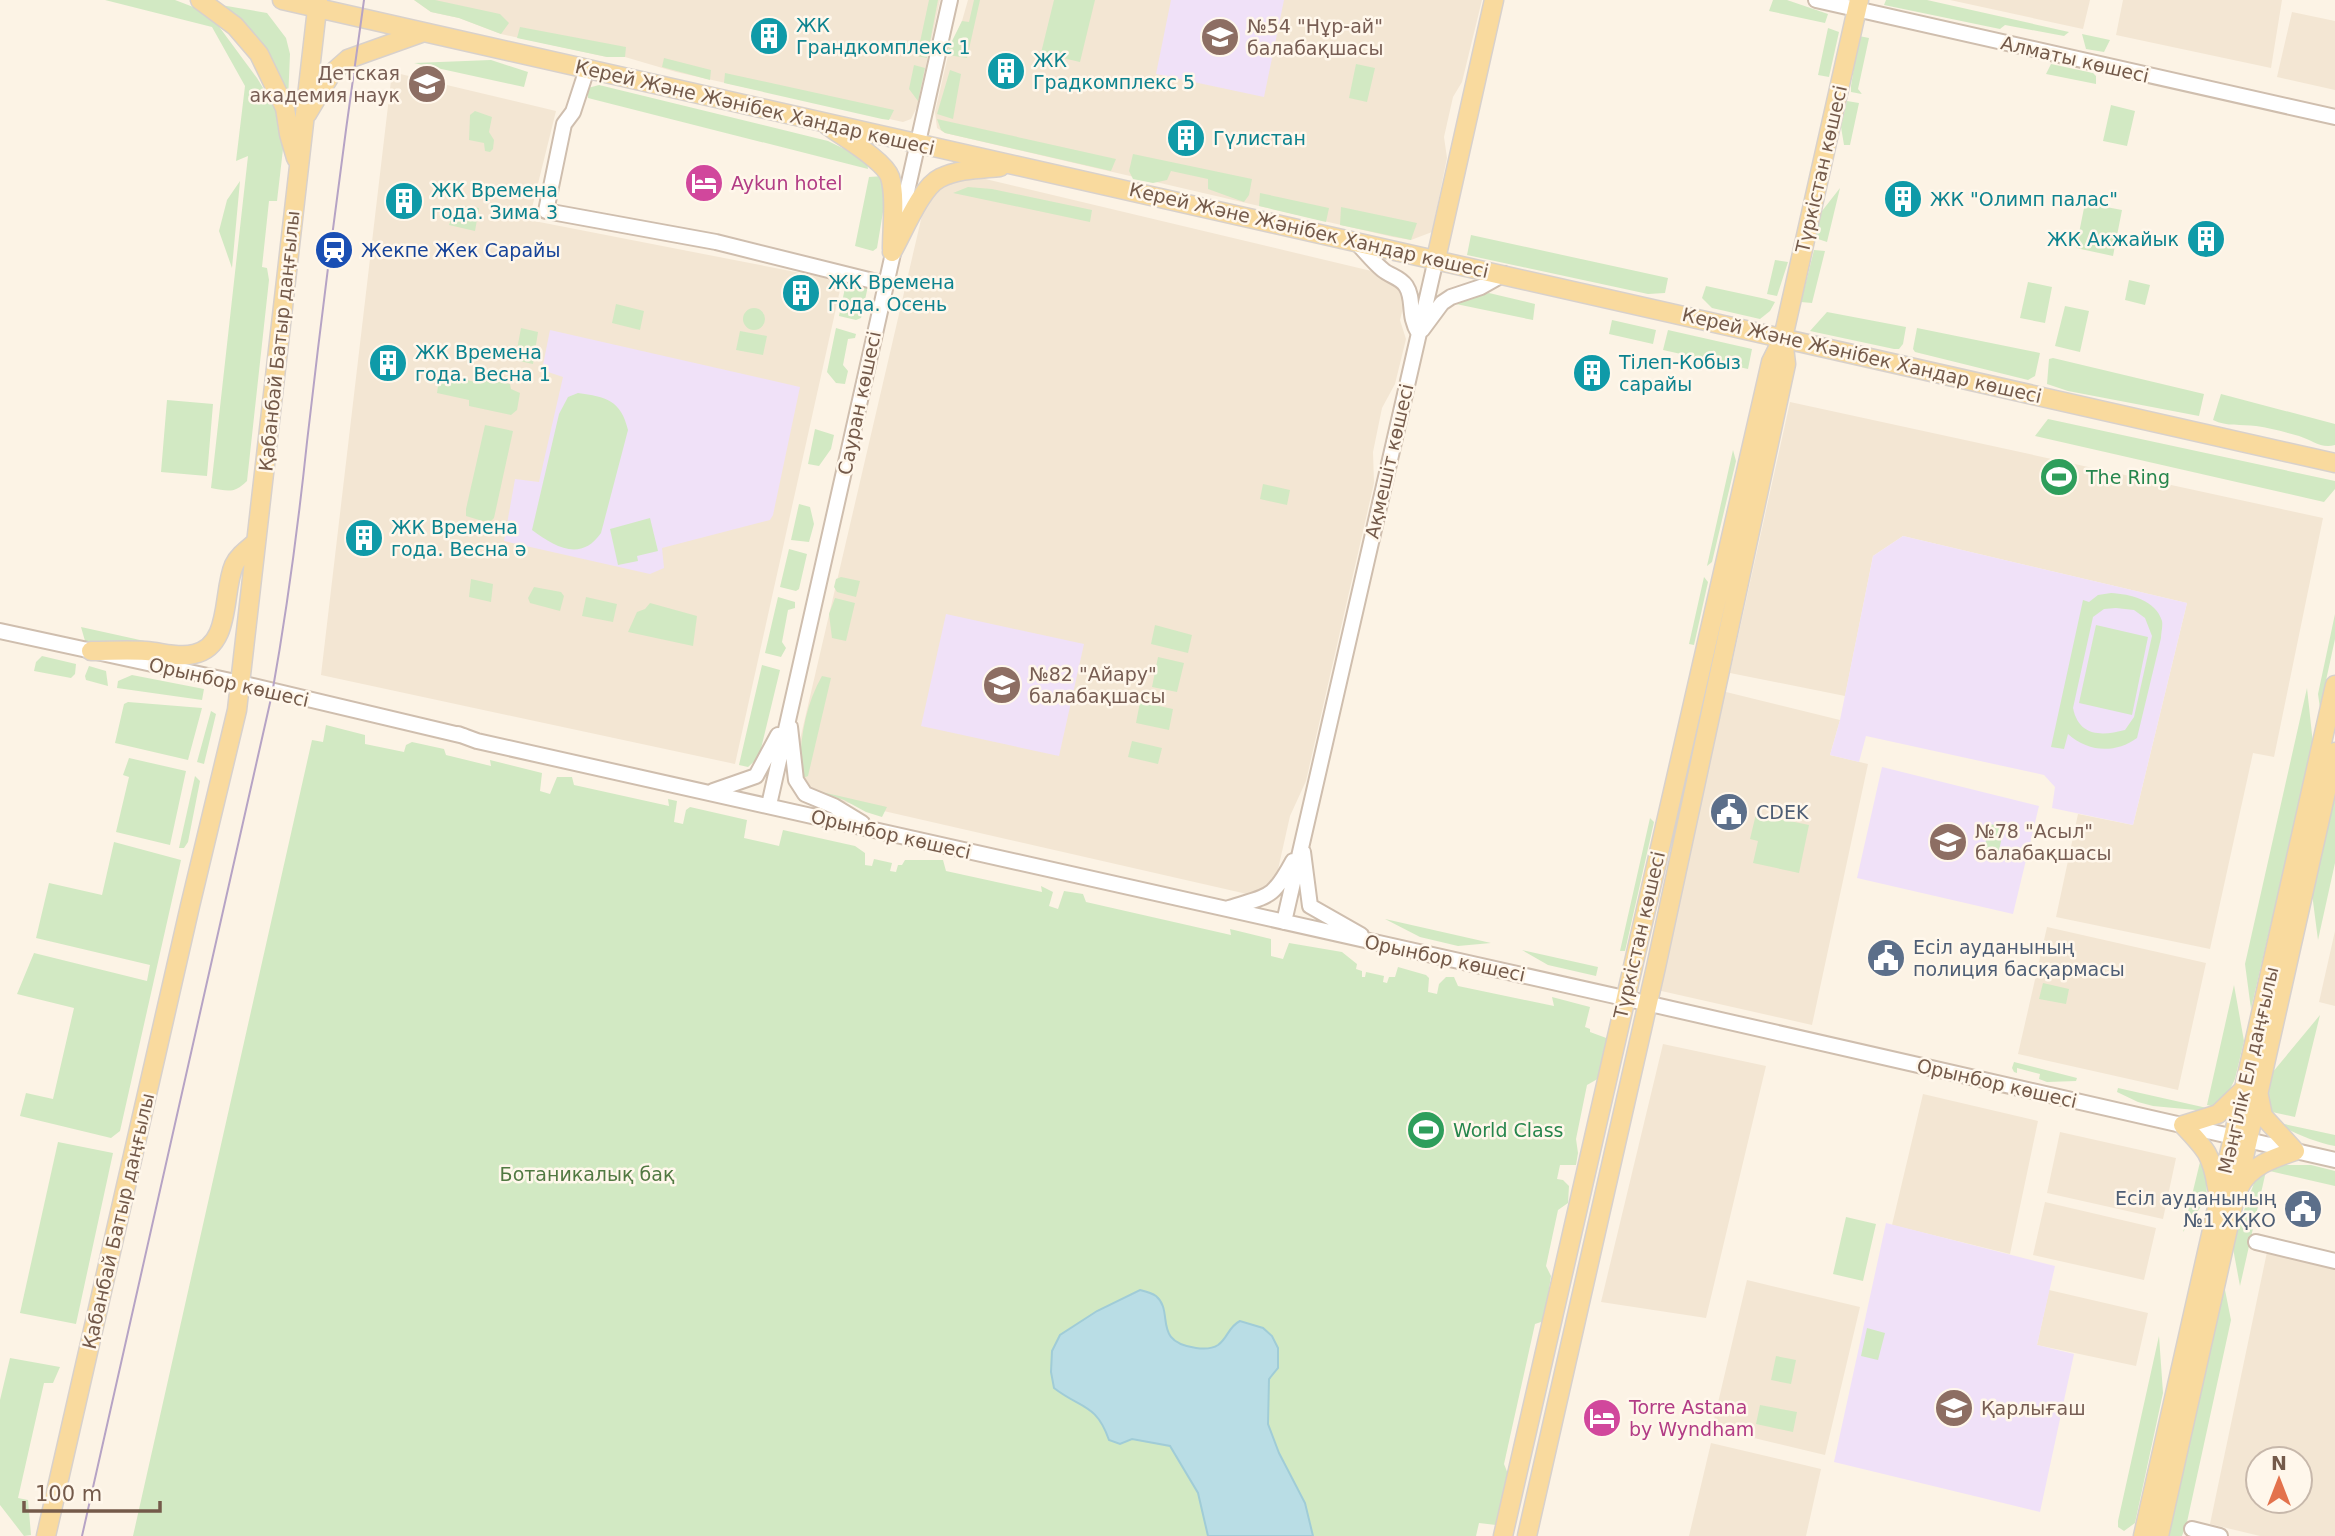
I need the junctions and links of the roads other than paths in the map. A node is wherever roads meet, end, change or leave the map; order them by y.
1 (200, 0) edge
2 (282, 0) edge
3 (950, 0) edge
4 (1494, 0) edge
5 (1816, 0) edge
6 (318, 4) edge
7 (1858, 4) edge
8 (425, 33) junction
9 (587, 69) junction
10 (2335, 117) edge
11 (304, 119) junction
12 (821, 121) junction
13 (917, 143) junction
14 (1017, 165) junction
15 (299, 166) junction
16 (1355, 241) junction
17 (892, 252) junction
18 (1436, 259) junction
19 (1504, 274) junction
20 (885, 284) junction
21 (1419, 334) junction
22 (1783, 338) junction
23 (2332, 460) edge
24 (256, 542) junction
25 (0, 631) edge
26 (91, 651) junction
27 (240, 683) junction
28 (2335, 685) edge
29 (788, 715) junction
30 (2335, 752) edge
31 (710, 792) junction
32 (769, 805) junction
33 (873, 830) junction
34 (1302, 844) junction
35 (1227, 909) junction
36 (1284, 922) junction
37 (1370, 941) junction
38 (1625, 998) junction
39 (1647, 1004) junction
40 (2251, 1090) junction
41 (2183, 1125) junction
42 (2240, 1138) junction
43 (2295, 1151) junction
44 (2335, 1160) edge
45 (2226, 1201) junction
46 (2256, 1242) dead end
47 (2335, 1261) edge
48 (1559, 1287) junction
49 (1584, 1288) junction
50 (1545, 1353) junction
51 (1568, 1357) junction
52 (2192, 1529) dead end
53 (46, 1536) edge
54 (1503, 1536) edge
55 (1527, 1536) edge
56 (2143, 1536) edge
57 (2159, 1536) edge
58 (2220, 1536) edge

1 - 15 main road
2 - 6 main road, Керей Және Жәнібек Хандар көшесі
3 - 13 street, Сауран көшесі
4 - 18 main road, Ақмешіт көшесі
5 - 7 street, Алматы көшесі
6 - 8 main road, Керей Және Жәнібек Хандар көшесі
6 - 11 main road, Қабанбай Батыр даңғылы
7 - 10 street, Алматы көшесі
7 - 22 main road, Түркістан көшесі
8 - 9 main road, Керей Және Жәнібек Хандар көшесі
8 - 11 main road
9 - 12 main road, Керей Және Жәнібек Хандар көшесі
9 - 20 street
11 - 15 main road, Қабанбай Батыр даңғылы
12 - 13 main road, Керей Және Жәнібек Хандар көшесі
12 - 17 main road
13 - 14 main road, Керей Және Жәнібек Хандар көшесі
13 - 17 street, Сауран көшесі
14 - 16 main road, Керей Және Жәнібек Хандар көшесі
14 - 17 main road
15 - 24 main road, Қабанбай Батыр даңғылы
16 - 18 main road, Керей Және Жәнібек Хандар көшесі
16 - 21 street
17 - 20 street, Сауран көшесі
18 - 19 main road, Керей Және Жәнібек Хандар көшесі
18 - 21 street, Ақмешіт көшесі
19 - 21 street
19 - 22 main road, Керей Және Жәнібек Хандар көшесі
20 - 29 street, Сауран көшесі
21 - 34 street, Ақмешіт көшесі
22 - 23 main road, Керей Және Жәнібек Хандар көшесі
22 - 38 main road, Түркістан көшесі
22 - 39 main road, Түркістан көшесі
24 - 26 main road
24 - 27 main road, Қабанбай Батыр даңғылы
25 - 26 street, Орынбор көшесі
26 - 27 street, Орынбор көшесі
27 - 31 street, Орынбор көшесі
27 - 53 main road, Қабанбай Батыр даңғылы
28 - 40 main road, Мәңгілік Ел даңғылы
29 - 31 street
29 - 32 street, Сауран көшесі
29 - 33 street
30 - 40 main road, Мәңгілік Ел даңғылы
31 - 32 street, Орынбор көшесі
32 - 33 street, Орынбор көшесі
33 - 35 street, Орынбор көшесі
34 - 35 street
34 - 36 street, Ақмешіт көшесі
34 - 37 street
35 - 36 street, Орынбор көшесі
36 - 37 street, Орынбор көшесі
37 - 38 street, Орынбор көшесі
38 - 39 street, Орынбор көшесі
38 - 48 main road, Түркістан көшесі
39 - 41 street, Орынбор көшесі
39 - 49 main road, Түркістан көшесі
40 - 41 main road
40 - 42 main road, Мәңгілік Ел даңғылы
40 - 43 main road
41 - 42 street, Орынбор көшесі
41 - 45 main road
42 - 43 street, Орынбор көшесі
42 - 45 main road, Мәңгілік Ел даңғылы
43 - 44 street, Орынбор көшесі
43 - 45 main road
45 - 56 main road, Мәңгілік Ел даңғылы
45 - 57 main road, Мәңгілік Ел даңғылы
46 - 47 street
48 - 49 main road
48 - 50 main road, Түркістан көшесі
49 - 51 main road, Түркістан көшесі
50 - 51 main road
50 - 54 main road, Түркістан көшесі
51 - 55 main road, Түркістан көшесі
52 - 58 street

